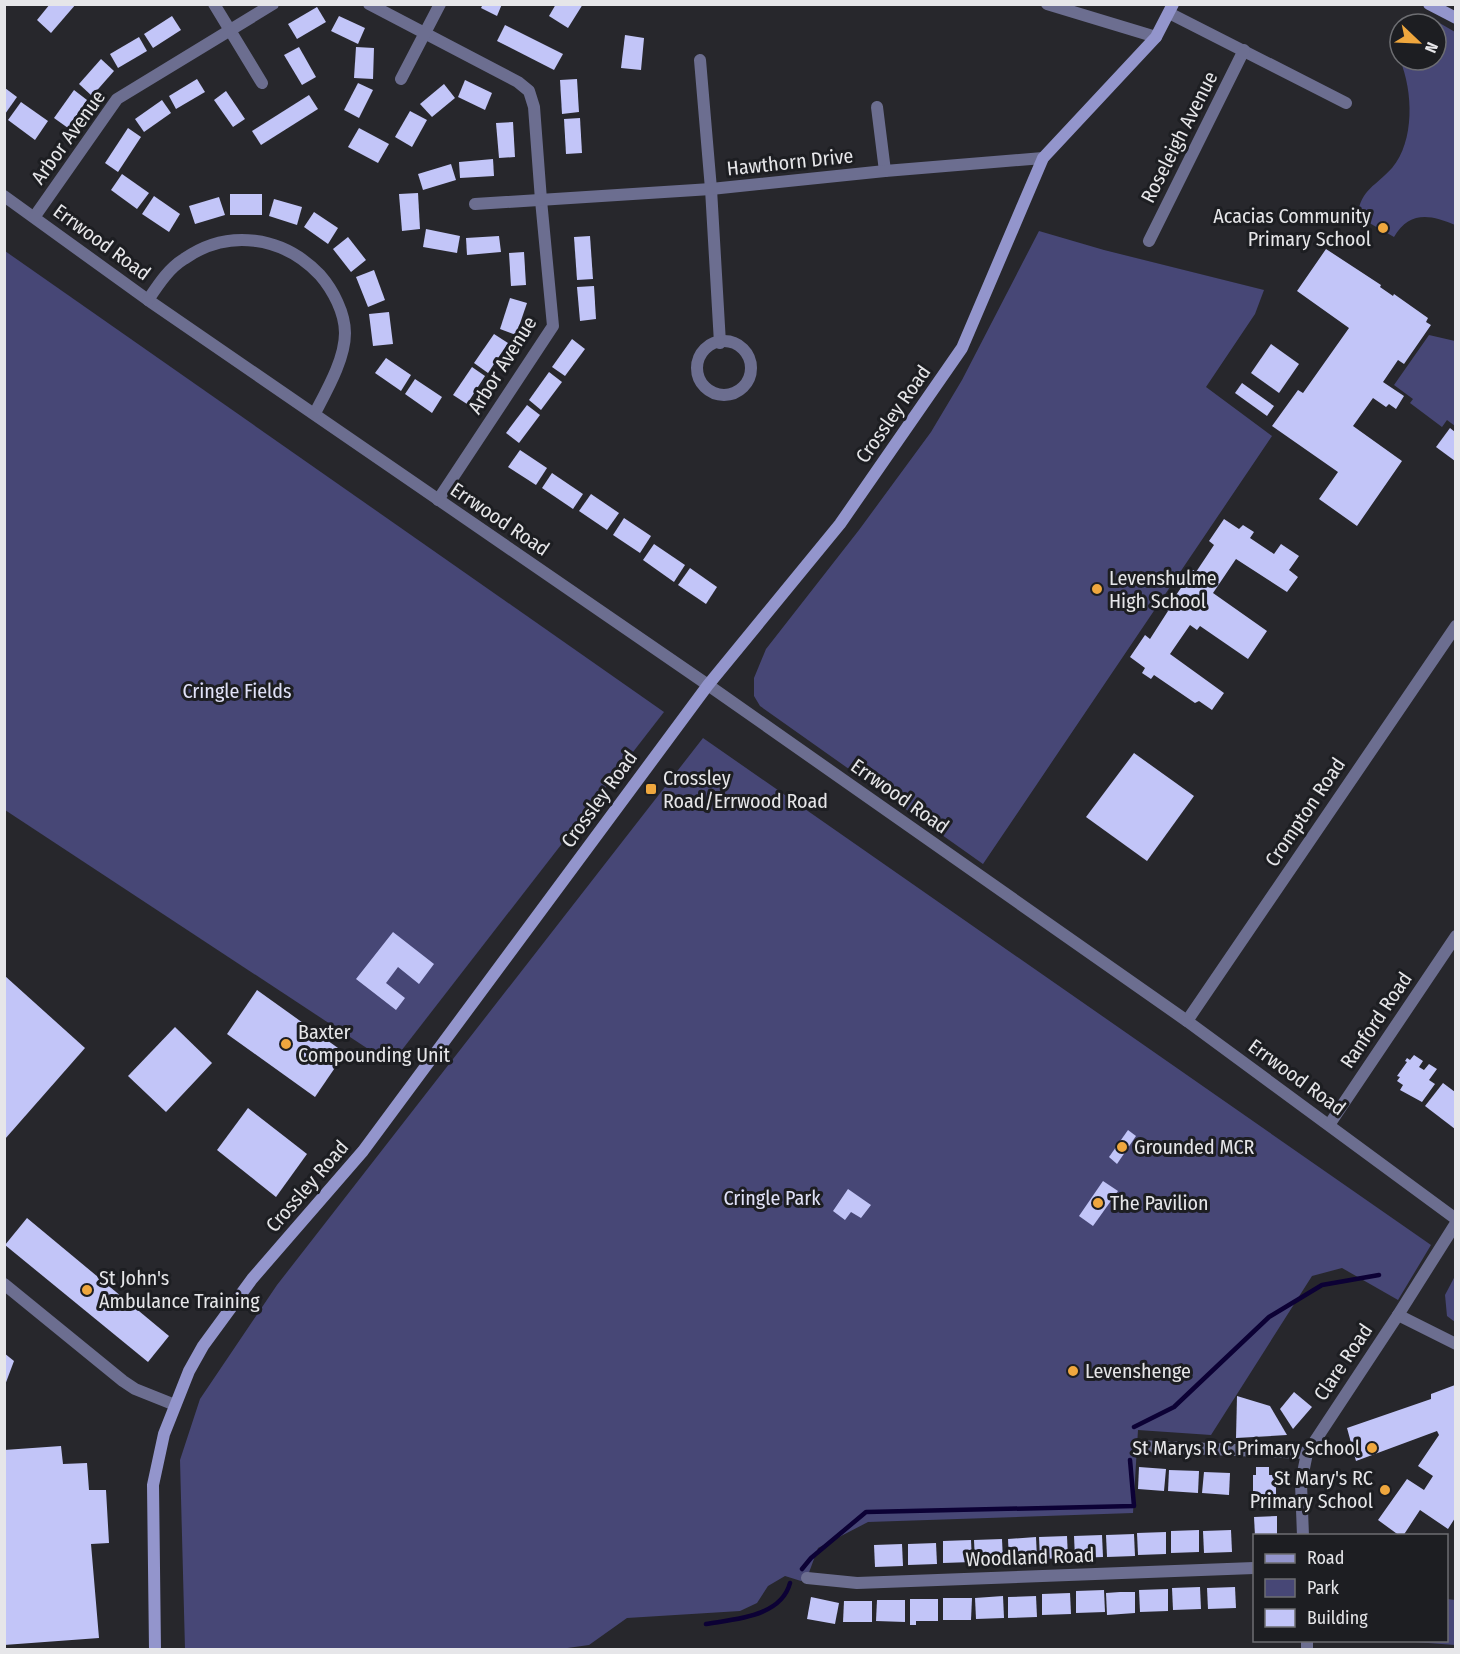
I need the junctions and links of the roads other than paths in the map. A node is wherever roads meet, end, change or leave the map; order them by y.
1 (214, 4) edge
2 (273, 4) edge
3 (369, 4) edge
4 (440, 4) edge
5 (1047, 4) edge
6 (1429, 4) edge
7 (1171, 9) edge
8 (1455, 18) edge
9 (229, 29) junction
10 (425, 34) junction
11 (1156, 37) junction
12 (1244, 50) junction
13 (700, 60) dead end
14 (401, 79) dead end
15 (262, 83) dead end
16 (1346, 103) dead end
17 (877, 107) dead end
18 (1042, 158) junction
19 (885, 171) junction
20 (711, 189) junction
21 (4, 196) edge
22 (541, 200) junction
23 (475, 204) dead end
24 (34, 216) junction
25 (1149, 241) dead end
26 (148, 300) junction
27 (720, 343) junction
28 (315, 413) junction
29 (438, 500) junction
30 (1455, 626) edge
31 (708, 685) junction
32 (1455, 936) edge
33 (1187, 1021) junction
34 (1329, 1125) junction
35 (1455, 1221) edge
36 (4, 1284) edge
37 (1398, 1315) junction
38 (1455, 1344) edge
39 (174, 1405) junction
40 (1138, 1446) dead end
41 (1307, 1453) junction
42 (1303, 1534) edge
43 (1253, 1568) edge
44 (807, 1578) dead end
45 (154, 1650) edge

1 - 9 street
2 - 9 street, Arbor Avenue
3 - 10 street, Arbor Avenue
4 - 10 street
5 - 11 street
6 - 8 street
7 - 11 street, Crossley Road
7 - 12 street
9 - 15 street
9 - 24 street, Arbor Avenue
10 - 14 street
10 - 22 street, Arbor Avenue
11 - 18 street, Crossley Road
12 - 16 street
12 - 25 street, Roseleigh Avenue
13 - 20 street
17 - 19 street
18 - 19 street, Hawthorn Drive
18 - 31 street, Crossley Road
19 - 20 street, Hawthorn Drive
20 - 22 street, Hawthorn Drive
20 - 27 street
21 - 24 street, Errwood Road
22 - 23 street
22 - 29 street, Arbor Avenue
24 - 26 street, Errwood Road
26 - 28 street, Errwood Road
26 - 28 street, Errwood Road
27 - 27 street
28 - 29 street, Errwood Road
29 - 31 street, Errwood Road
30 - 33 street, Crompton Road
31 - 33 street, Errwood Road
31 - 39 street, Crossley Road
32 - 34 street, Ranford Road
33 - 34 street, Errwood Road
34 - 35 street, Errwood Road
35 - 37 street, Clare Road
36 - 39 street
37 - 38 street
37 - 41 street, Clare Road
39 - 45 street, Crossley Road
40 - 41 street
41 - 42 street, Clare Road
43 - 44 street, Woodland Road

